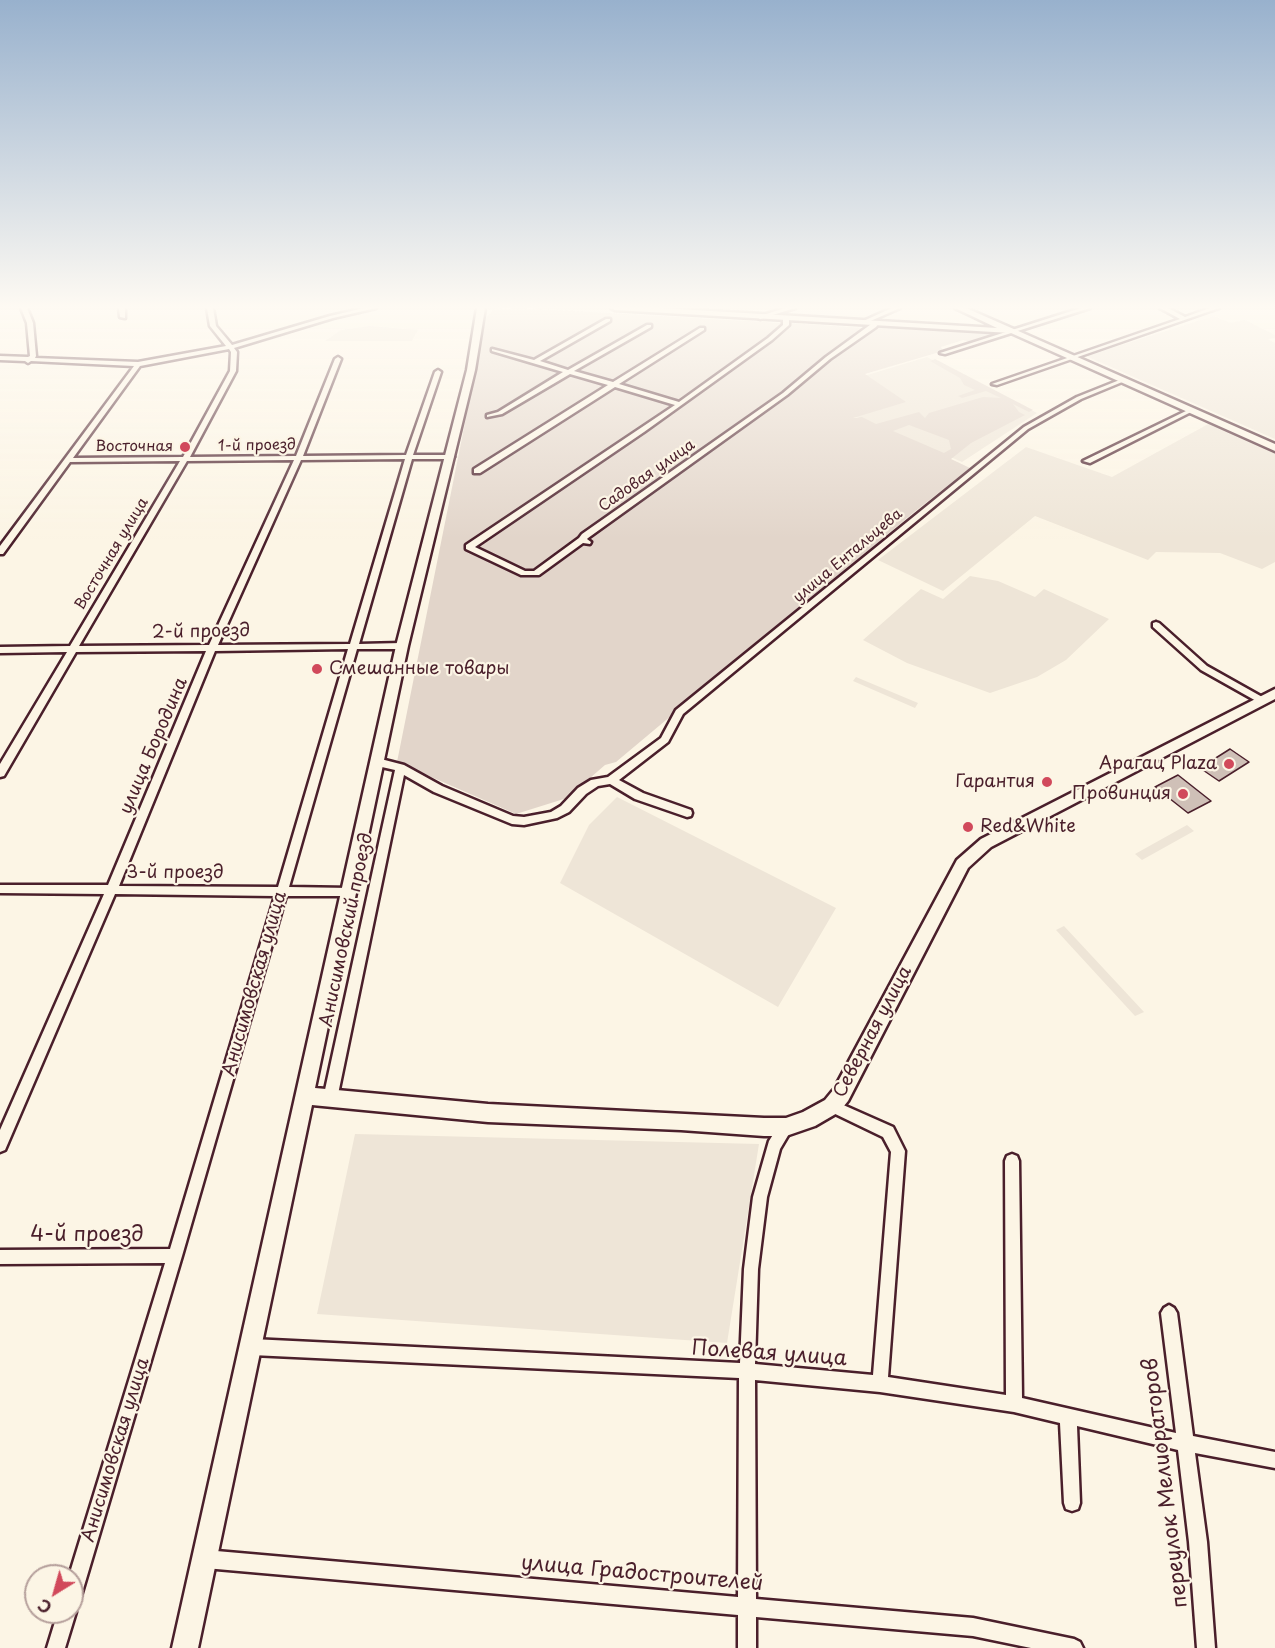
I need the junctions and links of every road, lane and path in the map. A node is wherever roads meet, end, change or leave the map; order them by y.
1 (122, 385) edge
2 (225, 385) edge
3 (328, 385) edge
4 (434, 385) edge
5 (467, 385) edge
6 (548, 385) edge
7 (615, 385) edge
8 (619, 385) edge
9 (706, 385) edge
10 (795, 385) edge
11 (1112, 385) edge
12 (1134, 385) edge
13 (680, 404) junction
14 (1190, 411) junction
15 (489, 416) dead end
16 (1275, 448) edge
17 (450, 457) junction
18 (410, 458) junction
19 (298, 459) junction
20 (66, 460) junction
21 (184, 461) junction
22 (1087, 461) dead end
23 (477, 471) dead end
24 (0, 552) edge
25 (1156, 625) dead end
26 (402, 646) junction
27 (355, 647) junction
28 (213, 648) junction
29 (0, 650) edge
30 (73, 650) junction
31 (1268, 697) edge
32 (377, 762) junction
33 (400, 768) junction
34 (0, 773) edge
35 (611, 780) junction
36 (687, 813) dead end
37 (0, 889) edge
38 (111, 891) junction
39 (283, 892) junction
40 (350, 892) junction
41 (304, 1096) junction
42 (330, 1099) junction
43 (832, 1106) junction
44 (786, 1127) junction
45 (0, 1145) edge
46 (1012, 1161) dead end
47 (175, 1256) junction
48 (0, 1257) edge
49 (1169, 1313) dead end
50 (252, 1347) junction
51 (747, 1371) junction
52 (880, 1384) junction
53 (1014, 1404) junction
54 (1068, 1416) junction
55 (1185, 1443) junction
56 (1275, 1460) edge
57 (1072, 1503) dead end
58 (205, 1559) junction
59 (82, 1564) edge
60 (747, 1606) junction
61 (63, 1624) edge
62 (56, 1648) edge
63 (185, 1648) edge
64 (747, 1648) edge
65 (1074, 1648) edge
66 (1206, 1648) edge

1 - 20 street
2 - 21 street, Восточная улица
3 - 19 street, улица Бородина
4 - 18 street, Анисимовская улица
5 - 17 street
6 - 15 street
7 - 23 street
8 - 13 street
9 - 13 street
10 - 13 street, Садовая улица
11 - 35 street, улица Ентальцева
12 - 14 street
14 - 16 street
14 - 22 street
17 - 18 street, 1-й проезд
17 - 26 street
18 - 19 street, 1-й проезд
18 - 27 street, Анисимовская улица
19 - 21 street, 1-й проезд
19 - 28 street, улица Бородина
20 - 21 street, 1-й проезд
20 - 24 street
21 - 30 street, Восточная улица
25 - 31 street
26 - 27 street, 2-й проезд
26 - 32 street
27 - 28 street, 2-й проезд
27 - 39 street, Анисимовская улица
28 - 30 street, 2-й проезд
28 - 38 street, улица Бородина
29 - 30 street, 2-й проезд
30 - 34 street, Восточная улица
31 - 43 street, Северная улица
32 - 33 street, улица Ентальцева
32 - 40 street
33 - 35 street, улица Ентальцева
33 - 42 street, Анисимовский проезд
35 - 36 street
37 - 38 street, 3-й проезд
38 - 39 street, 3-й проезд
38 - 45 street, улица Бородина
39 - 40 street, 3-й проезд
39 - 47 street, Анисимовская улица
40 - 41 street
41 - 42 street, Северная улица
41 - 50 street
42 - 44 street, Северная улица
43 - 44 street, Северная улица
43 - 52 street
44 - 51 street
46 - 53 street
47 - 48 street, 4-й проезд
47 - 59 street, Анисимовская улица
49 - 55 street, переулок Мелиораторов
50 - 51 street, Полевая улица
50 - 58 street
51 - 52 street, Полевая улица
51 - 60 street
52 - 53 street, Полевая улица
53 - 54 street, Полевая улица
54 - 55 street, Полевая улица
54 - 57 street
55 - 56 street, Полевая улица
55 - 66 street, переулок Мелиораторов
58 - 60 street, улица Градостроителей
58 - 63 street
60 - 64 street
60 - 65 street, улица Градостроителей
61 - 62 street

